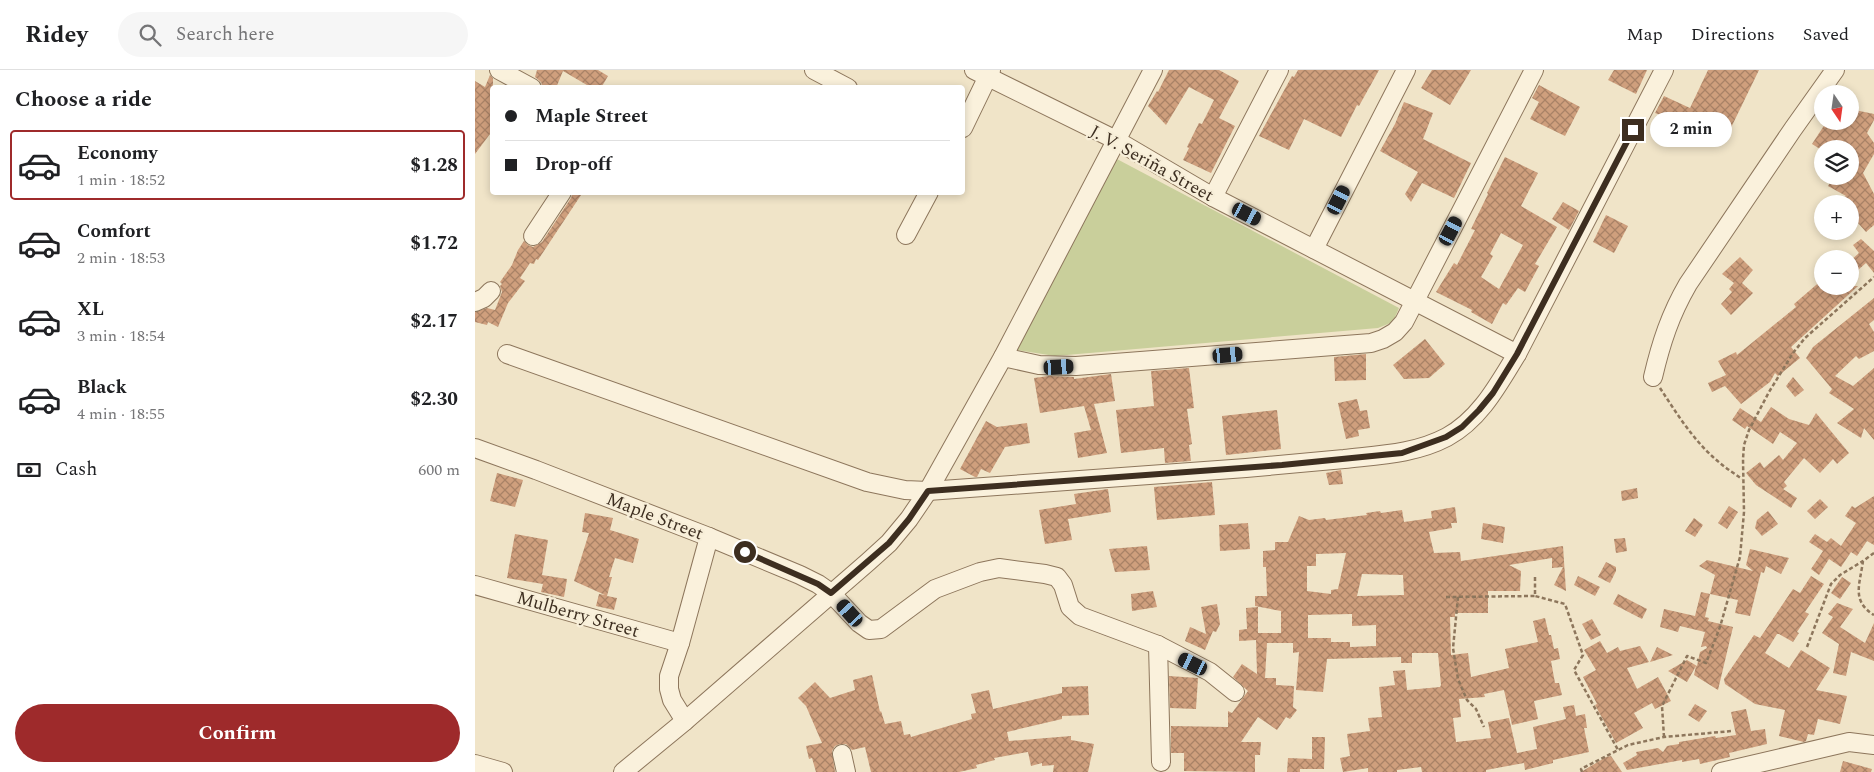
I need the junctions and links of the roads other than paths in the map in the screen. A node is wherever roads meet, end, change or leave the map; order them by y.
1 (499, 70) edge
2 (814, 70) edge
3 (1153, 70) edge
4 (1279, 70) edge
5 (1406, 70) edge
6 (1534, 70) edge
7 (1664, 70) edge
8 (1835, 70) edge
9 (984, 72) edge
10 (526, 85) edge
11 (842, 85) edge
12 (965, 123) edge
13 (1116, 140) junction
14 (560, 195) edge
15 (927, 195) edge
16 (1213, 197) junction
17 (905, 235) dead end
18 (533, 236) dead end
19 (1314, 249) junction
20 (491, 291) dead end
21 (1415, 300) junction
22 (475, 302) edge
23 (507, 354) dead end
24 (1517, 354) junction
25 (1003, 357) junction
26 (1653, 377) road end
27 (475, 448) edge
28 (928, 491) junction
29 (709, 537) junction
30 (475, 584) edge
31 (831, 593) junction
32 (680, 642) junction
33 (1158, 645) junction
34 (1235, 692) dead end
35 (685, 721) junction
36 (1874, 745) edge
37 (842, 754) dead end
38 (1161, 762) dead end
39 (475, 764) edge
40 (503, 772) edge
41 (623, 772) edge
42 (846, 772) edge
43 (1721, 772) edge

1 - 10 street
2 - 11 street
3 - 13 street
4 - 16 street
5 - 19 street
6 - 21 street
7 - 24 street
8 - 26 street
9 - 12 street
9 - 13 street, J. V. Seriña Street
13 - 16 street, J. V. Seriña Street
13 - 25 street
14 - 18 street
15 - 17 street
16 - 19 street, J. V. Seriña Street
19 - 21 street, J. V. Seriña Street
20 - 22 street
21 - 24 street, J. V. Seriña Street
21 - 25 street
23 - 28 street
24 - 28 street
25 - 28 street
27 - 29 street, Maple Street
28 - 31 street
29 - 31 street, Maple Street
29 - 32 street
30 - 32 street, Mulberry Street
31 - 33 street, Maple Street
31 - 35 street
32 - 35 street
33 - 34 street, Maple Street
33 - 38 street
35 - 41 street
36 - 43 street
37 - 42 street
39 - 40 street

